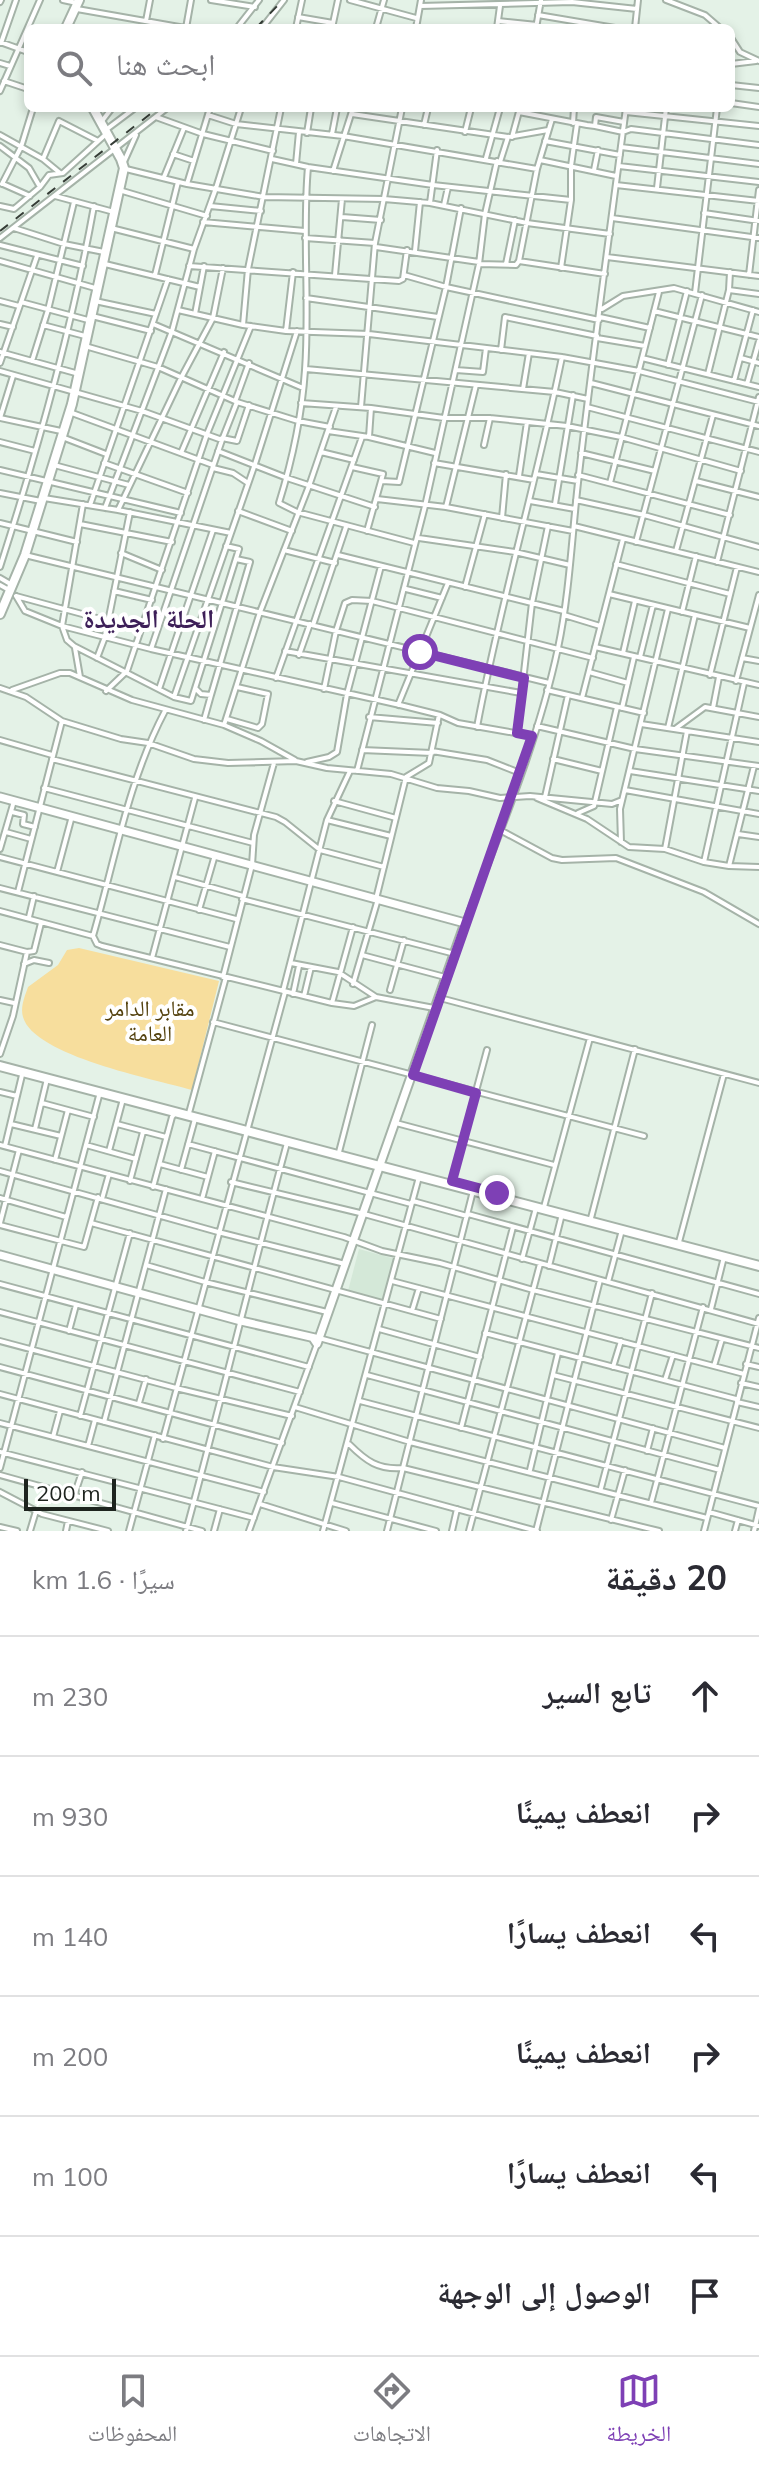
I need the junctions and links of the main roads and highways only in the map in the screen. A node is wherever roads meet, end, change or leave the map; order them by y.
1 (77, 4) edge
2 (68, 24) edge
3 (95, 112) edge
4 (0, 614) edge
5 (0, 1065) edge
6 (23, 1071) junction
7 (100, 1092) junction
8 (176, 1112) junction
9 (246, 1130) junction
10 (381, 1164) junction
11 (540, 1207) junction
12 (759, 1265) edge

1 - 2 main road
3 - 4 main road
5 - 6 main road
6 - 7 main road
6 - 7 main road
7 - 8 main road
7 - 8 main road
8 - 9 main road
9 - 10 main road
9 - 10 main road
10 - 11 main road
10 - 11 main road
11 - 12 main road
11 - 12 main road

